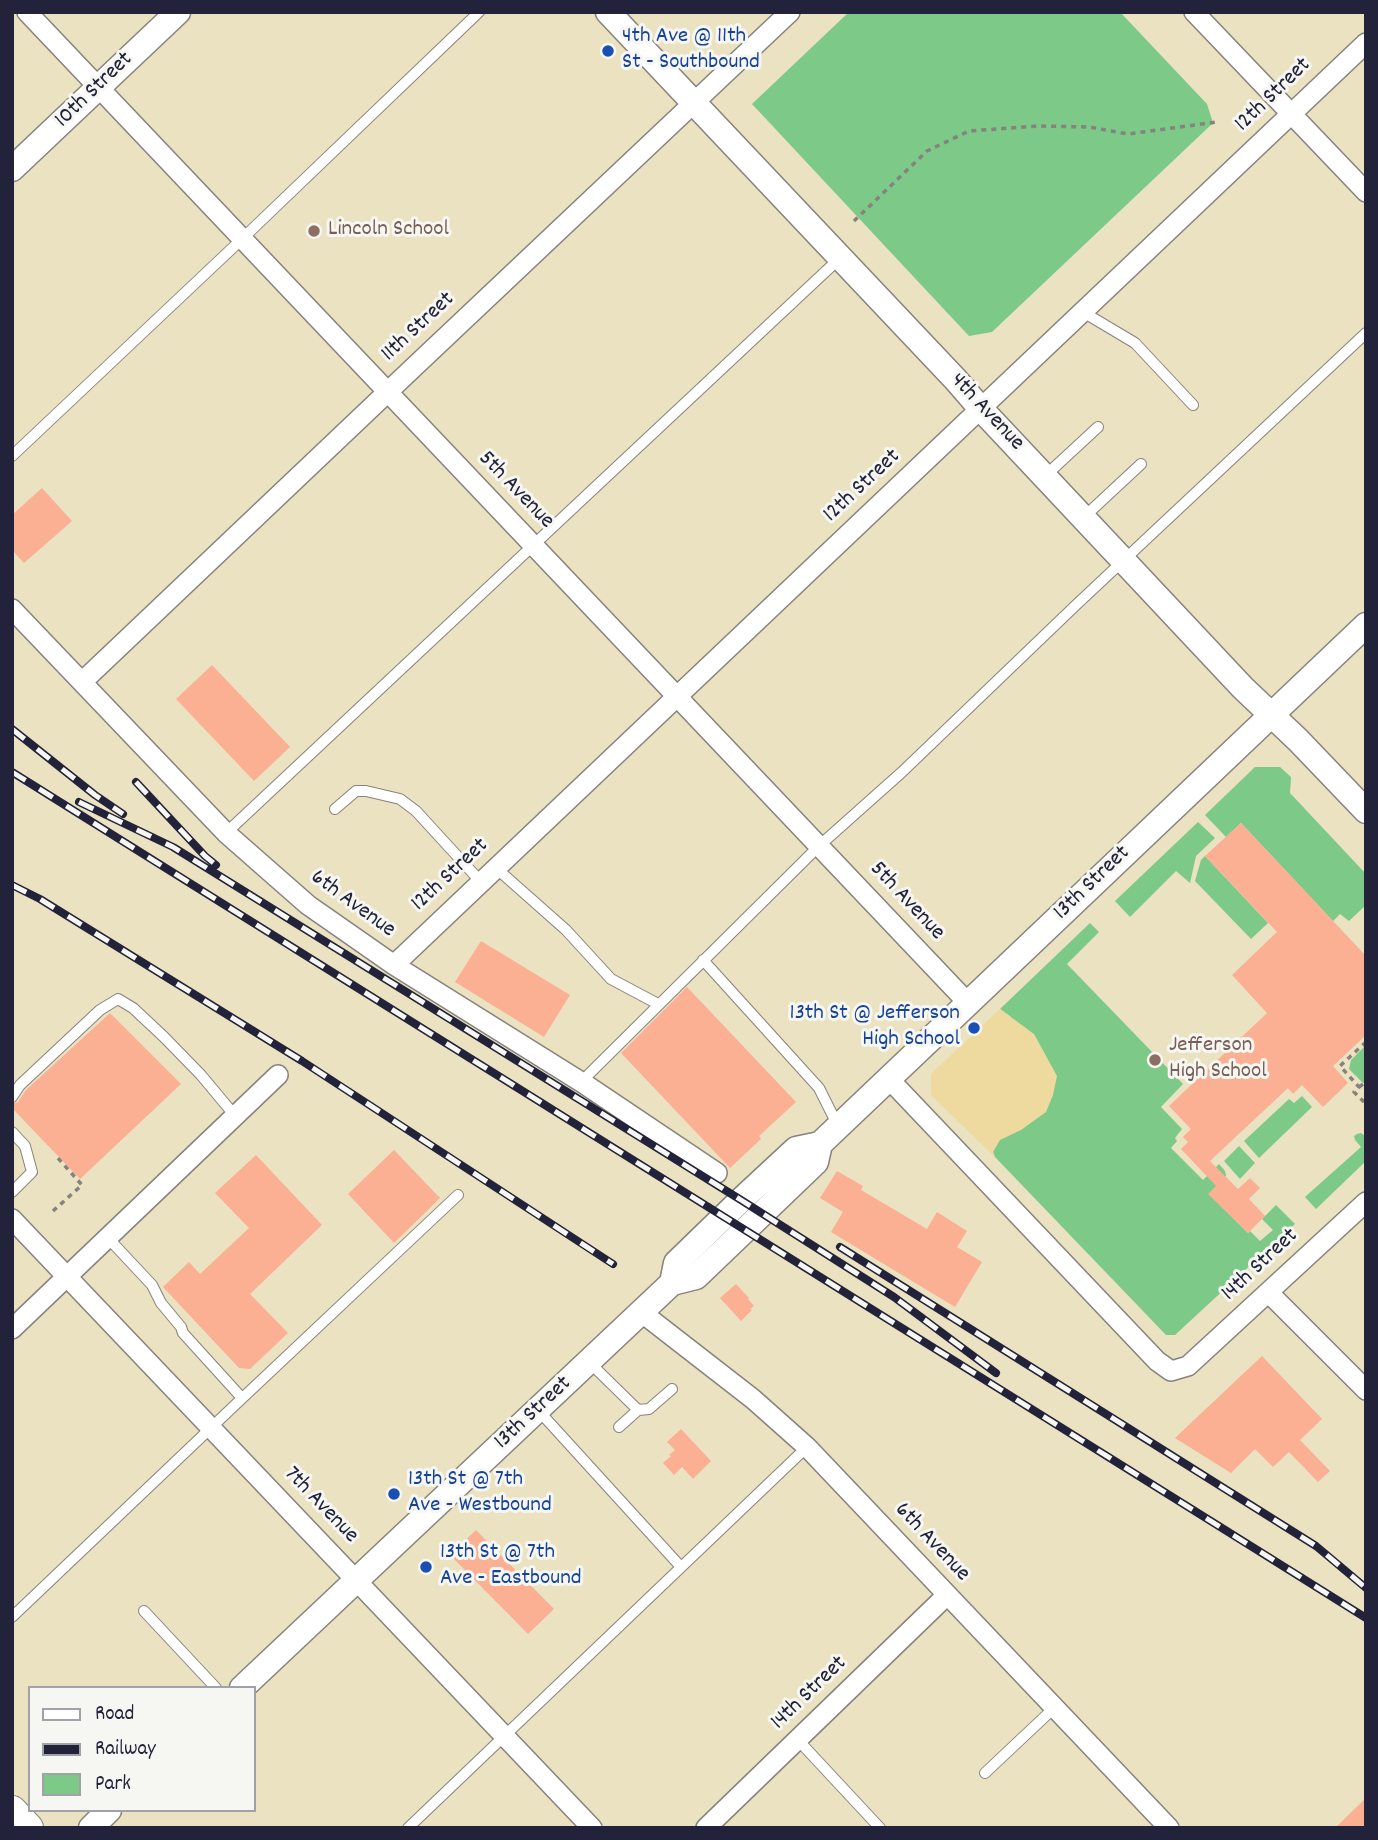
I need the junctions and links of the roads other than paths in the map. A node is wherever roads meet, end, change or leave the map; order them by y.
1 (27, 12) edge
2 (178, 12) edge
3 (479, 12) edge
4 (608, 12) edge
5 (790, 12) edge
6 (1194, 12) edge
7 (1366, 43) edge
8 (99, 87) junction
9 (694, 103) junction
10 (1292, 114) junction
11 (12, 169) edge
12 (1366, 192) edge
13 (242, 239) junction
14 (840, 257) junction
15 (1083, 312) junction
16 (1366, 333) edge
17 (387, 392) junction
18 (1193, 405) dead end
19 (981, 409) junction
20 (1098, 428) dead end
21 (12, 456) edge
22 (1141, 464) dead end
23 (1045, 476) junction
24 (1083, 517) junction
25 (533, 545) junction
26 (1124, 561) junction
27 (12, 609) edge
28 (1366, 625) edge
29 (82, 682) junction
30 (677, 696) junction
31 (1271, 715) junction
32 (335, 808) dead end
33 (1366, 811) edge
34 (226, 834) junction
35 (819, 846) junction
36 (496, 868) junction
37 (481, 882) junction
38 (703, 960) junction
39 (394, 965) junction
40 (968, 1003) junction
41 (658, 1004) junction
42 (278, 1075) dead end
43 (889, 1079) junction
44 (581, 1082) junction
45 (12, 1097) edge
46 (236, 1117) junction
47 (838, 1126) junction
48 (12, 1132) edge
49 (717, 1173) dead end
50 (12, 1192) edge
51 (458, 1195) dead end
52 (1366, 1202) edge
53 (12, 1219) edge
54 (108, 1238) junction
55 (67, 1276) junction
56 (1269, 1293) junction
57 (641, 1312) junction
58 (12, 1329) edge
59 (589, 1362) junction
60 (672, 1389) dead end
61 (1366, 1390) edge
62 (242, 1398) junction
63 (537, 1410) junction
64 (638, 1410) junction
65 (211, 1427) junction
66 (619, 1427) dead end
67 (807, 1447) junction
68 (681, 1567) junction
69 (357, 1581) junction
70 (947, 1595) junction
71 (144, 1611) dead end
72 (12, 1617) edge
73 (214, 1686) edge
74 (244, 1686) edge
75 (1055, 1708) junction
76 (505, 1736) junction
77 (798, 1740) junction
78 (985, 1773) dead end
79 (12, 1811) edge
80 (107, 1812) edge
81 (27, 1828) edge
82 (91, 1828) edge
83 (408, 1828) edge
84 (592, 1828) edge
85 (706, 1828) edge
86 (880, 1828) edge
87 (1169, 1828) edge

1 - 8 street, 5th Avenue
2 - 8 street, 10th Street
3 - 13 lane
4 - 9 street, 4th Avenue
5 - 9 street, 11th Street
6 - 10 street
7 - 10 street, 12th Street
8 - 11 street, 10th Street
8 - 13 street, 5th Avenue
9 - 14 street, 4th Avenue
9 - 17 street, 11th Street
10 - 12 street
10 - 15 street, 12th Street
13 - 17 street, 5th Avenue
13 - 21 lane
14 - 19 street, 4th Avenue
14 - 25 lane
15 - 18 lane
15 - 19 street, 12th Street
16 - 26 lane
17 - 25 street, 5th Avenue
17 - 29 street, 11th Street
19 - 23 street, 4th Avenue
19 - 30 street, 12th Street
20 - 23 lane
22 - 24 lane
23 - 24 street, 4th Avenue
24 - 26 street, 4th Avenue
25 - 30 street, 5th Avenue
25 - 34 lane
26 - 31 street, 4th Avenue
26 - 35 lane
27 - 29 street, 6th Avenue
28 - 31 street, 13th Street
29 - 34 street, 6th Avenue
30 - 35 street, 5th Avenue
30 - 36 street, 12th Street
31 - 33 street, 4th Avenue
31 - 40 street, 13th Street
32 - 37 lane
34 - 39 street, 6th Avenue
35 - 38 lane
35 - 40 street, 5th Avenue
36 - 37 street, 12th Street
36 - 41 lane
37 - 39 street, 12th Street
38 - 41 lane
38 - 47 lane
39 - 44 street, 6th Avenue
40 - 43 street, 13th Street
41 - 44 lane
42 - 46 street
43 - 47 street, 13th Street
43 - 56 street, 14th Street
44 - 49 street, 6th Avenue
45 - 46 lane
46 - 54 street
47 - 57 street, 13th Street
48 - 50 lane
51 - 62 lane
52 - 56 street, 14th Street
53 - 55 street, 7th Avenue
54 - 55 street
54 - 62 lane
55 - 58 street
55 - 65 street, 7th Avenue
56 - 61 street
57 - 59 street, 13th Street
57 - 67 street, 6th Avenue
59 - 63 street, 13th Street
59 - 64 lane
60 - 64 lane
62 - 65 lane
63 - 68 lane
63 - 69 street, 13th Street
64 - 66 lane
65 - 69 street, 7th Avenue
65 - 72 lane
67 - 68 lane
67 - 70 street, 6th Avenue
68 - 76 lane
69 - 74 street, 13th Street
69 - 76 street, 7th Avenue
70 - 75 street, 6th Avenue
70 - 77 street, 14th Street
71 - 73 lane
75 - 78 lane
75 - 87 street, 6th Avenue
76 - 83 lane
76 - 84 street, 7th Avenue
77 - 85 street, 14th Street
77 - 86 lane
79 - 81 main road
80 - 82 street

